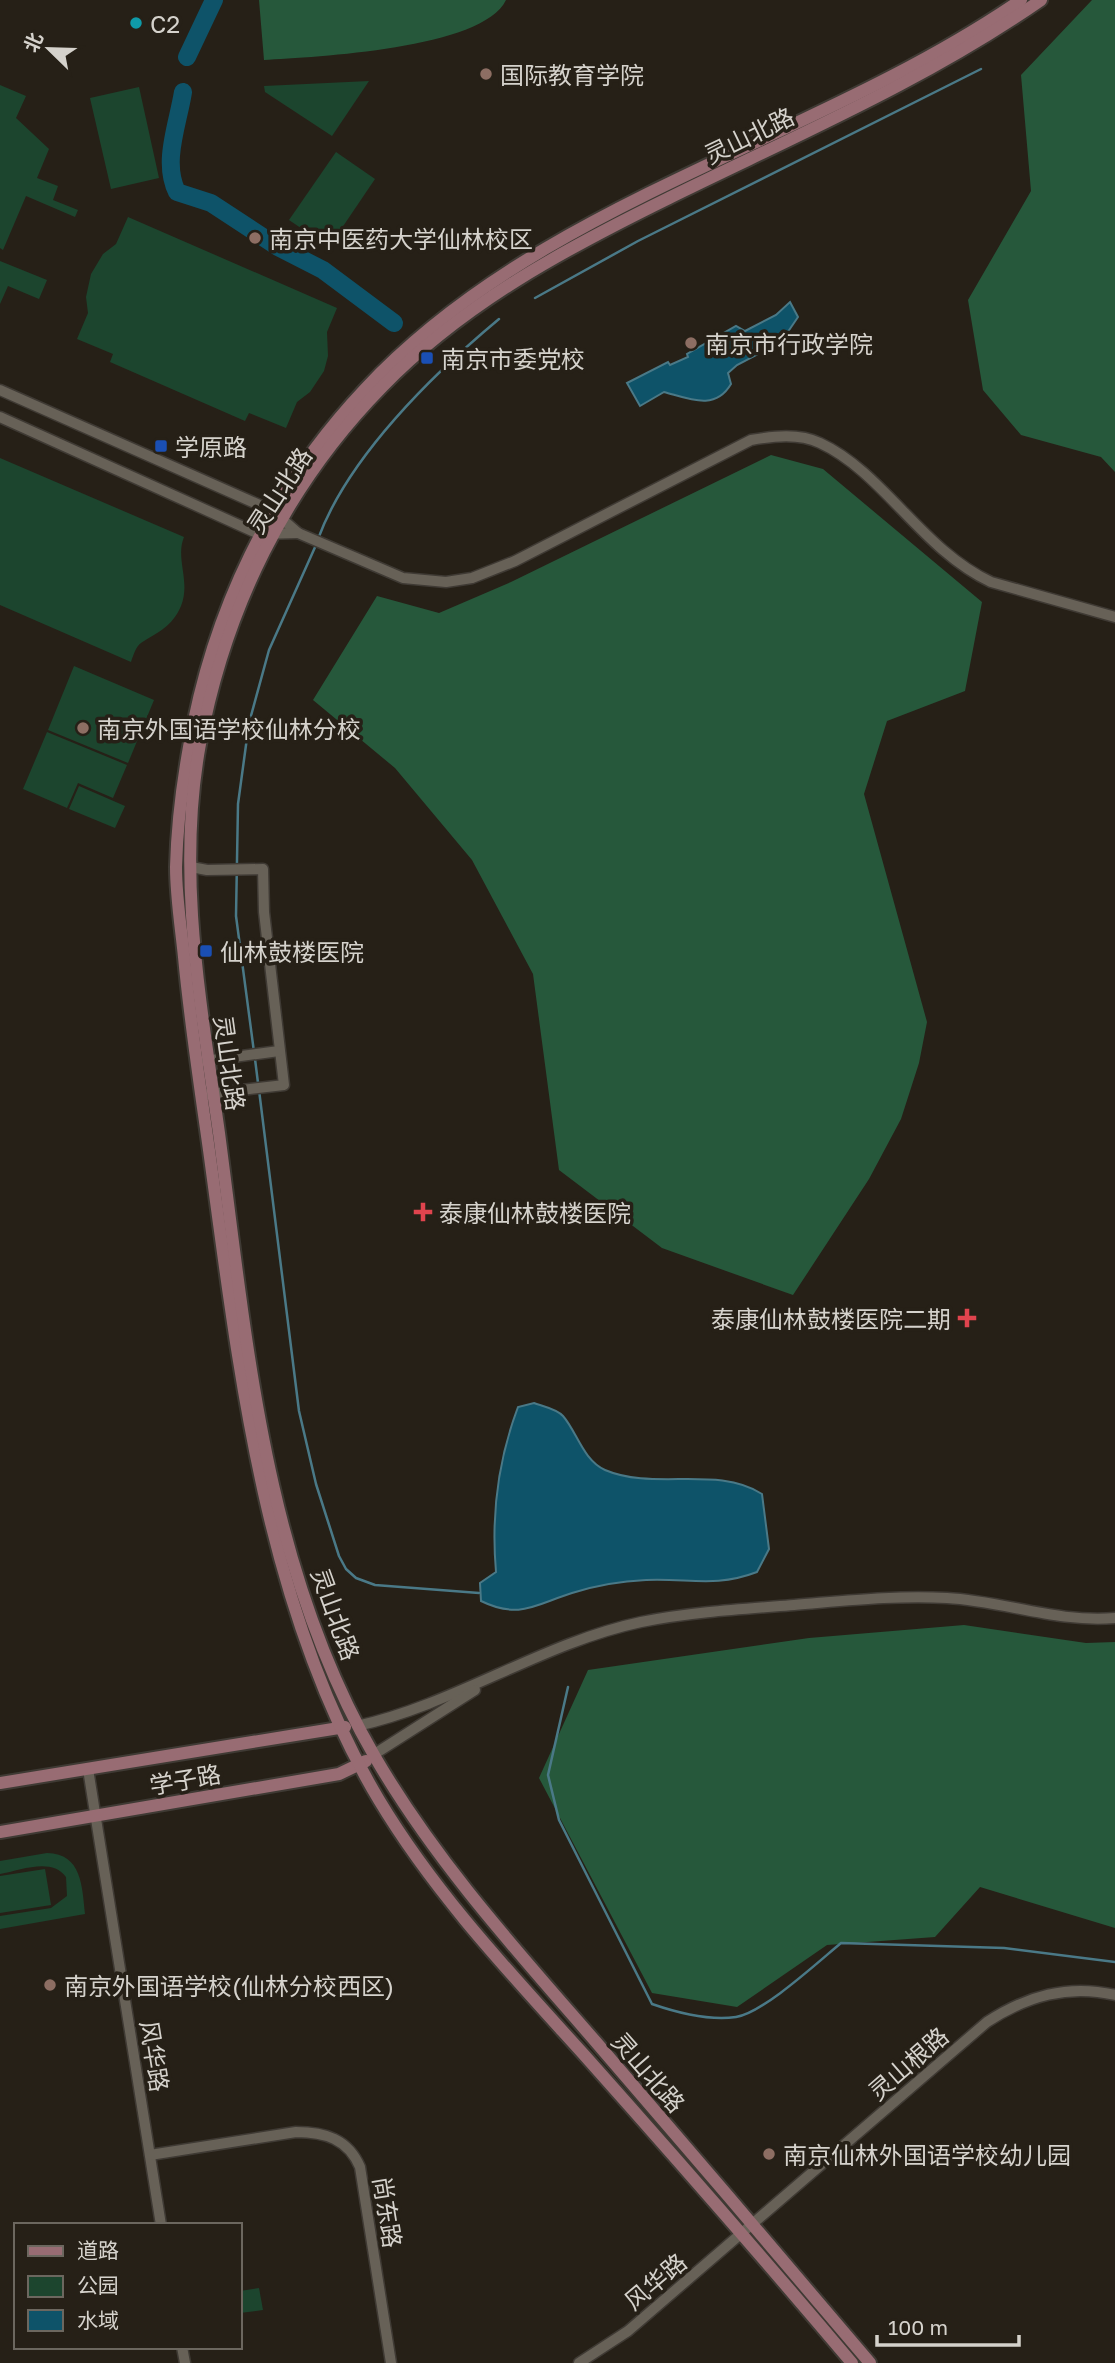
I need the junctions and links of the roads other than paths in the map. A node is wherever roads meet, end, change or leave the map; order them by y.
1 (1021, 0) edge
2 (1041, 0) edge
3 (0, 390) edge
4 (0, 417) edge
5 (277, 513) junction
6 (298, 533) junction
7 (265, 535) junction
8 (1115, 617) edge
9 (191, 867) junction
10 (279, 1051) junction
11 (202, 1061) junction
12 (207, 1094) junction
13 (1115, 1618) edge
14 (496, 1676) junction
15 (357, 1726) junction
16 (340, 1728) junction
17 (373, 1755) junction
18 (359, 1765) junction
19 (88, 1769) junction
20 (0, 1783) edge
21 (95, 1816) junction
22 (0, 1832) edge
23 (1115, 1995) edge
24 (150, 2155) junction
25 (162, 2223) edge
26 (754, 2225) junction
27 (743, 2234) junction
28 (391, 2363) edge
29 (579, 2363) edge
30 (852, 2363) edge
31 (870, 2363) edge

1 - 5 main road, 灵山北路
2 - 5 main road, 灵山北路
3 - 5 street
4 - 7 street
5 - 6 street
5 - 7 main road, 灵山北路
6 - 7 street
6 - 8 street
7 - 9 main road, 灵山北路
7 - 11 main road, 灵山北路
9 - 10 street
9 - 11 main road, 灵山北路
10 - 11 street
10 - 12 street
11 - 12 main road, 灵山北路
12 - 15 main road, 灵山北路
12 - 16 main road, 灵山北路
13 - 14 street
14 - 15 street
14 - 17 street
15 - 16 main road, 学子路
15 - 17 main road, 灵山北路
16 - 18 main road, 灵山北路
16 - 19 main road, 学子路
17 - 18 main road, 学子路
17 - 26 main road, 灵山北路
18 - 21 main road, 学子路
18 - 27 main road, 灵山北路
19 - 20 main road, 学子路
19 - 21 street, 风华路
21 - 22 main road, 学子路
21 - 24 street, 风华路
23 - 26 street, 灵山根路
24 - 25 street, 风华路
24 - 28 street, 尚东路
26 - 27 street, 风华路
26 - 31 main road, 灵山北路
27 - 29 street, 风华路
27 - 30 main road, 灵山北路

